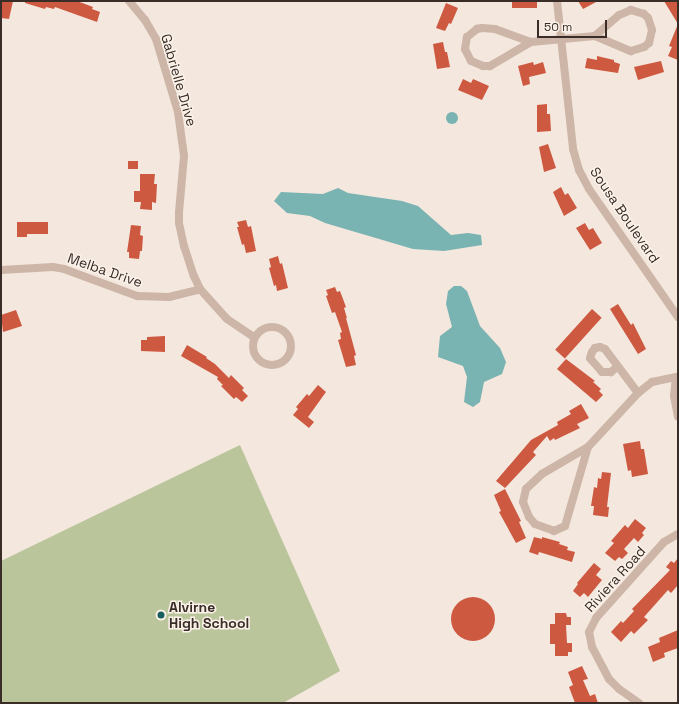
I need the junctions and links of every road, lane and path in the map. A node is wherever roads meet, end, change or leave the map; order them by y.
1 (128, 1) edge
2 (557, 1) edge
3 (596, 36) junction
4 (561, 39) junction
5 (531, 42) junction
6 (1, 270) edge
7 (200, 289) junction
8 (678, 317) edge
9 (254, 337) junction
10 (617, 367) dead end
11 (677, 379) edge
12 (638, 393) junction
13 (678, 418) edge
14 (588, 447) junction
15 (678, 534) edge
16 (639, 703) edge

1 - 7 street, Gabrielle Drive
2 - 4 street, Sousa Boulevard
3 - 3 street
3 - 4 street
4 - 5 street
4 - 8 street, Sousa Boulevard
5 - 5 street
6 - 7 street, Melba Drive
7 - 9 street, Gabrielle Drive
9 - 9 street
10 - 12 street
11 - 12 street
11 - 13 street
12 - 14 street
14 - 14 street
15 - 16 street, Riviera Road

